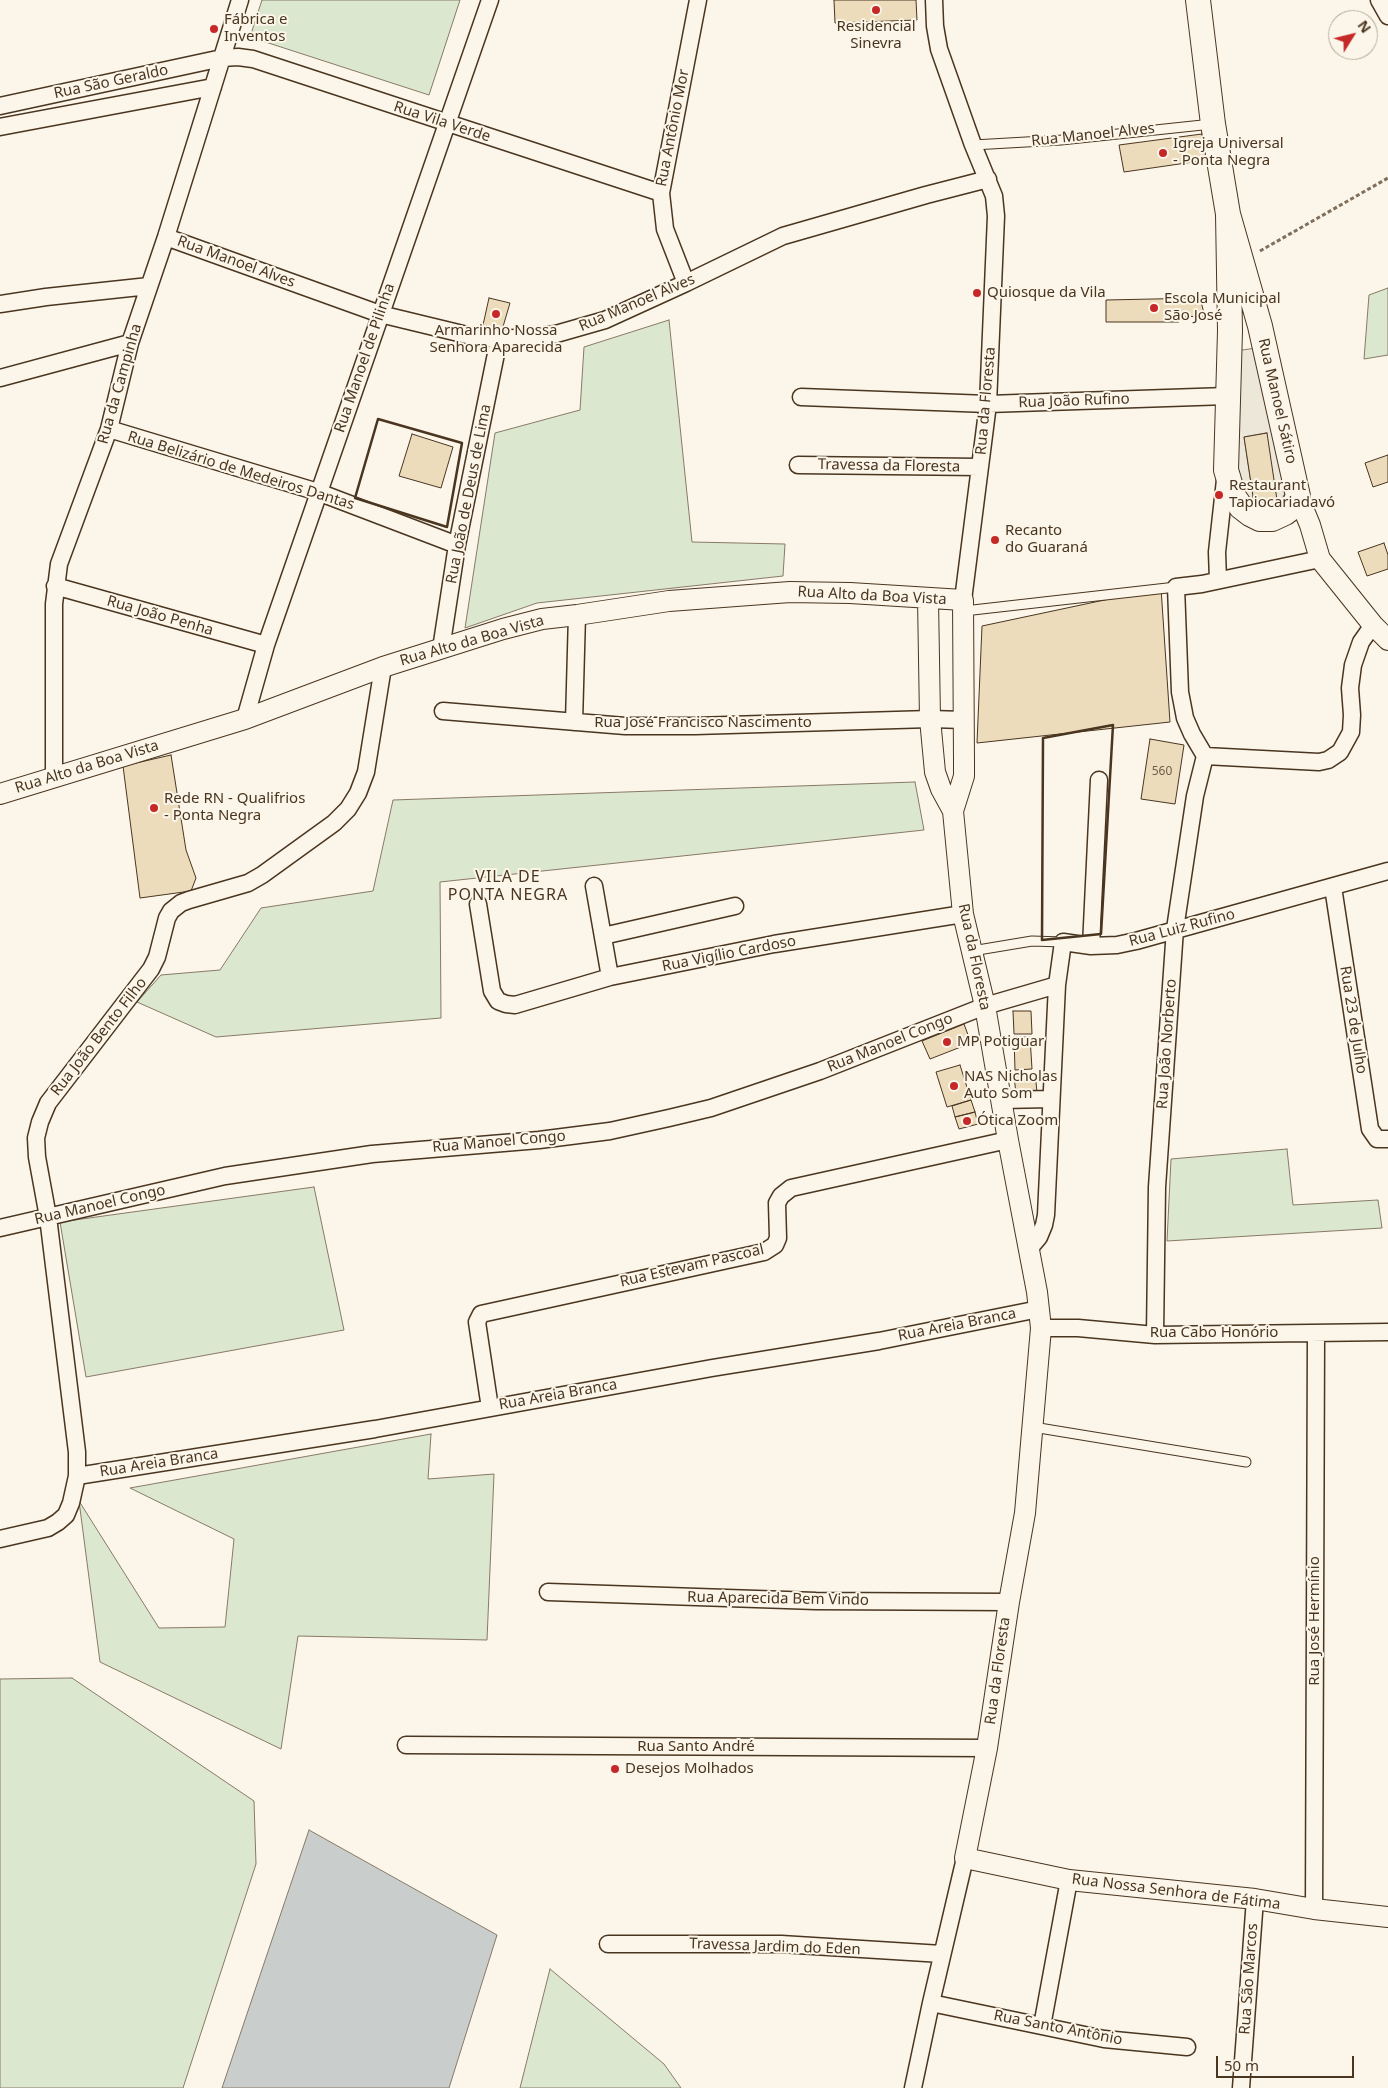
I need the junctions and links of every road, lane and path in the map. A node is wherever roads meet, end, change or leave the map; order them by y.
1 (240, 0) edge
2 (490, 0) edge
3 (698, 0) edge
4 (934, 0) edge
5 (1198, 0) edge
6 (1379, 0) edge
7 (1388, 16) edge
8 (222, 58) junction
9 (213, 87) junction
10 (0, 106) edge
11 (446, 123) junction
12 (1214, 124) junction
13 (0, 127) edge
14 (973, 145) junction
15 (988, 178) junction
16 (1388, 178) edge
17 (661, 193) junction
18 (1228, 214) junction
19 (166, 237) junction
20 (1242, 262) junction
21 (686, 283) junction
22 (149, 286) junction
23 (0, 304) edge
24 (380, 314) junction
25 (499, 339) junction
26 (130, 343) junction
27 (0, 378) edge
28 (1226, 396) junction
29 (801, 397) dead end
30 (988, 404) junction
31 (109, 429) junction
32 (798, 465) dead end
33 (980, 468) junction
34 (1226, 470) junction
35 (318, 492) junction
36 (1298, 496) junction
37 (457, 546) junction
38 (1320, 559) junction
39 (1218, 580) junction
40 (55, 586) junction
41 (1176, 587) junction
42 (928, 599) junction
43 (963, 606) junction
44 (577, 615) junction
45 (1373, 625) junction
46 (1388, 640) edge
47 (266, 645) junction
48 (441, 649) junction
49 (383, 667) junction
50 (443, 711) dead end
51 (245, 718) junction
52 (930, 718) junction
53 (964, 720) junction
54 (574, 722) junction
55 (1205, 756) junction
56 (54, 776) junction
57 (1099, 780) dead end
58 (0, 794) edge
59 (954, 811) junction
60 (1388, 871) edge
61 (594, 886) dead end
62 (1333, 887) junction
63 (478, 904) dead end
64 (735, 906) dead end
65 (963, 914) junction
66 (1175, 930) junction
67 (603, 936) junction
68 (1063, 942) junction
69 (1091, 946) junction
70 (972, 951) junction
71 (610, 977) junction
72 (1057, 985) junction
73 (985, 1006) junction
74 (1051, 1099) junction
75 (1001, 1100) junction
76 (1388, 1139) edge
77 (1008, 1140) junction
78 (48, 1217) junction
79 (0, 1228) edge
80 (1028, 1250) junction
81 (1040, 1319) junction
82 (1388, 1332) edge
83 (1316, 1333) junction
84 (1155, 1335) junction
85 (490, 1408) junction
86 (1033, 1427) junction
87 (1246, 1462) dead end
88 (77, 1476) junction
89 (0, 1539) edge
90 (548, 1592) dead end
91 (1009, 1602) junction
92 (406, 1745) dead end
93 (987, 1748) junction
94 (965, 1858) junction
95 (1069, 1880) junction
96 (1255, 1899) junction
97 (1314, 1909) junction
98 (1388, 1917) edge
99 (608, 1944) dead end
100 (942, 1954) junction
101 (931, 2003) junction
102 (1042, 2026) junction
103 (1187, 2047) dead end
104 (913, 2088) edge
105 (1241, 2088) edge

1 - 8 street, Rua da Campinha
2 - 11 street, Rua Manoel de Pilinha
3 - 17 street, Rua Antônio Mor
4 - 14 street, Rua da Floresta
5 - 12 main road
6 - 7 street
8 - 9 street, Rua da Campinha
8 - 10 street, Rua São Geraldo
8 - 11 street, Rua Vila Verde
9 - 13 street, Rua São Geraldo
9 - 19 street, Rua da Campinha
11 - 17 street, Rua Vila Verde
11 - 24 street, Rua Manoel de Pilinha
12 - 14 lane, Rua Manoel Alves
12 - 18 main road
14 - 15 street, Rua da Floresta
15 - 21 street, Rua Manoel Alves
15 - 30 street, Rua da Floresta
16 - 20 path
17 - 21 street, Rua Antônio Mor
18 - 20 main road, Rua Manoel Sátiro
18 - 28 main road
19 - 22 street, Rua da Campinha
19 - 24 street, Rua Manoel Alves
20 - 36 main road, Rua Manoel Sátiro
21 - 25 street, Rua Manoel Alves
22 - 23 street
22 - 26 street, Rua da Campinha
24 - 25 street, Rua Manoel Alves
24 - 35 street, Rua Manoel de Pilinha
25 - 37 street, Rua João de Deus de Lima
26 - 27 street
26 - 31 street, Rua da Campinha
28 - 30 street, Rua João Rufino
28 - 34 main road
29 - 30 street, Rua João Rufino
30 - 33 street, Rua da Floresta
31 - 35 street, Rua Belizário de Medeiros Dantas
31 - 40 street, Rua da Campinha
32 - 33 street, Travessa da Floresta
33 - 43 street, Rua da Floresta
34 - 36 main road
34 - 39 street
35 - 37 street, Rua Belizário de Medeiros Dantas
35 - 47 street, Rua Manoel de Pilinha
36 - 38 street
37 - 48 street, Rua João de Deus de Lima
38 - 39 street
38 - 45 street
39 - 41 street
40 - 47 street, Rua João Penha
40 - 56 street, Rua da Campinha
41 - 43 lane
41 - 55 street
42 - 43 street, Rua Alto da Boa Vista
42 - 44 street, Rua Alto da Boa Vista
42 - 52 street, Rua da Floresta
43 - 53 street, Rua da Floresta
44 - 48 street, Rua Alto da Boa Vista
44 - 54 street
45 - 46 street
45 - 55 street
47 - 51 street, Rua Manoel de Pilinha
48 - 49 street, Rua Alto da Boa Vista
49 - 51 street, Rua Alto da Boa Vista
49 - 78 street, Rua João Bento Filho
50 - 54 street, Rua José Francisco Nascimento
51 - 56 street, Rua Alto da Boa Vista
52 - 53 street, Rua José Francisco Nascimento
52 - 54 street, Rua José Francisco Nascimento
52 - 59 street, Rua da Floresta
53 - 59 street, Rua da Floresta
55 - 66 street, Rua João Norberto
56 - 58 street, Rua Alto da Boa Vista
57 - 69 street
59 - 65 street, Rua da Floresta
60 - 62 street, Rua Luiz Rufino
61 - 67 street
62 - 66 street, Rua Luiz Rufino
62 - 76 street, Rua 23 de Julho
63 - 71 street, Rua Vigílio Cardoso
64 - 67 street
65 - 70 street, Rua da Floresta
65 - 71 street, Rua Vigílio Cardoso
66 - 69 street, Rua Luiz Rufino
66 - 84 street, Rua João Norberto
67 - 71 street
68 - 69 street, Rua Luiz Rufino
68 - 70 lane, Rua Luiz Rufino
68 - 72 street
70 - 73 street, Rua da Floresta
72 - 73 street
72 - 74 street
73 - 75 street, Rua da Floresta
73 - 78 street, Rua Manoel Congo
74 - 75 street
74 - 80 street
75 - 77 street, Rua da Floresta
77 - 80 street, Rua da Floresta
77 - 85 street, Rua Estevam Pascoal
78 - 79 street, Rua Manoel Congo
78 - 88 street, Rua João Bento Filho
80 - 81 street, Rua da Floresta
81 - 84 street, Rua Cabo Honório
81 - 85 street, Rua Areia Branca
81 - 86 street, Rua da Floresta
82 - 83 street, Rua Cabo Honório
83 - 84 street, Rua Cabo Honório
83 - 97 street, Rua José Hermínio
85 - 88 street, Rua Areia Branca
86 - 87 lane
86 - 91 street, Rua da Floresta
88 - 89 street, Rua João Bento Filho
90 - 91 street, Rua Aparecida Bem Vindo
91 - 93 street, Rua da Floresta
92 - 93 street, Rua Santo André
93 - 94 street, Rua da Floresta
94 - 95 street, Rua Nossa Senhora de Fátima
94 - 100 street, Rua da Floresta
95 - 96 street, Rua Nossa Senhora de Fátima
95 - 102 street
96 - 97 street, Rua Nossa Senhora de Fátima
96 - 105 street, Rua São Marcos
97 - 98 street, Rua Nossa Senhora de Fátima
99 - 100 street, Travessa Jardim do Eden
100 - 101 street, Rua da Floresta
101 - 102 street, Rua Santo Antônio
101 - 104 street, Rua da Floresta
102 - 103 street, Rua Santo Antônio

